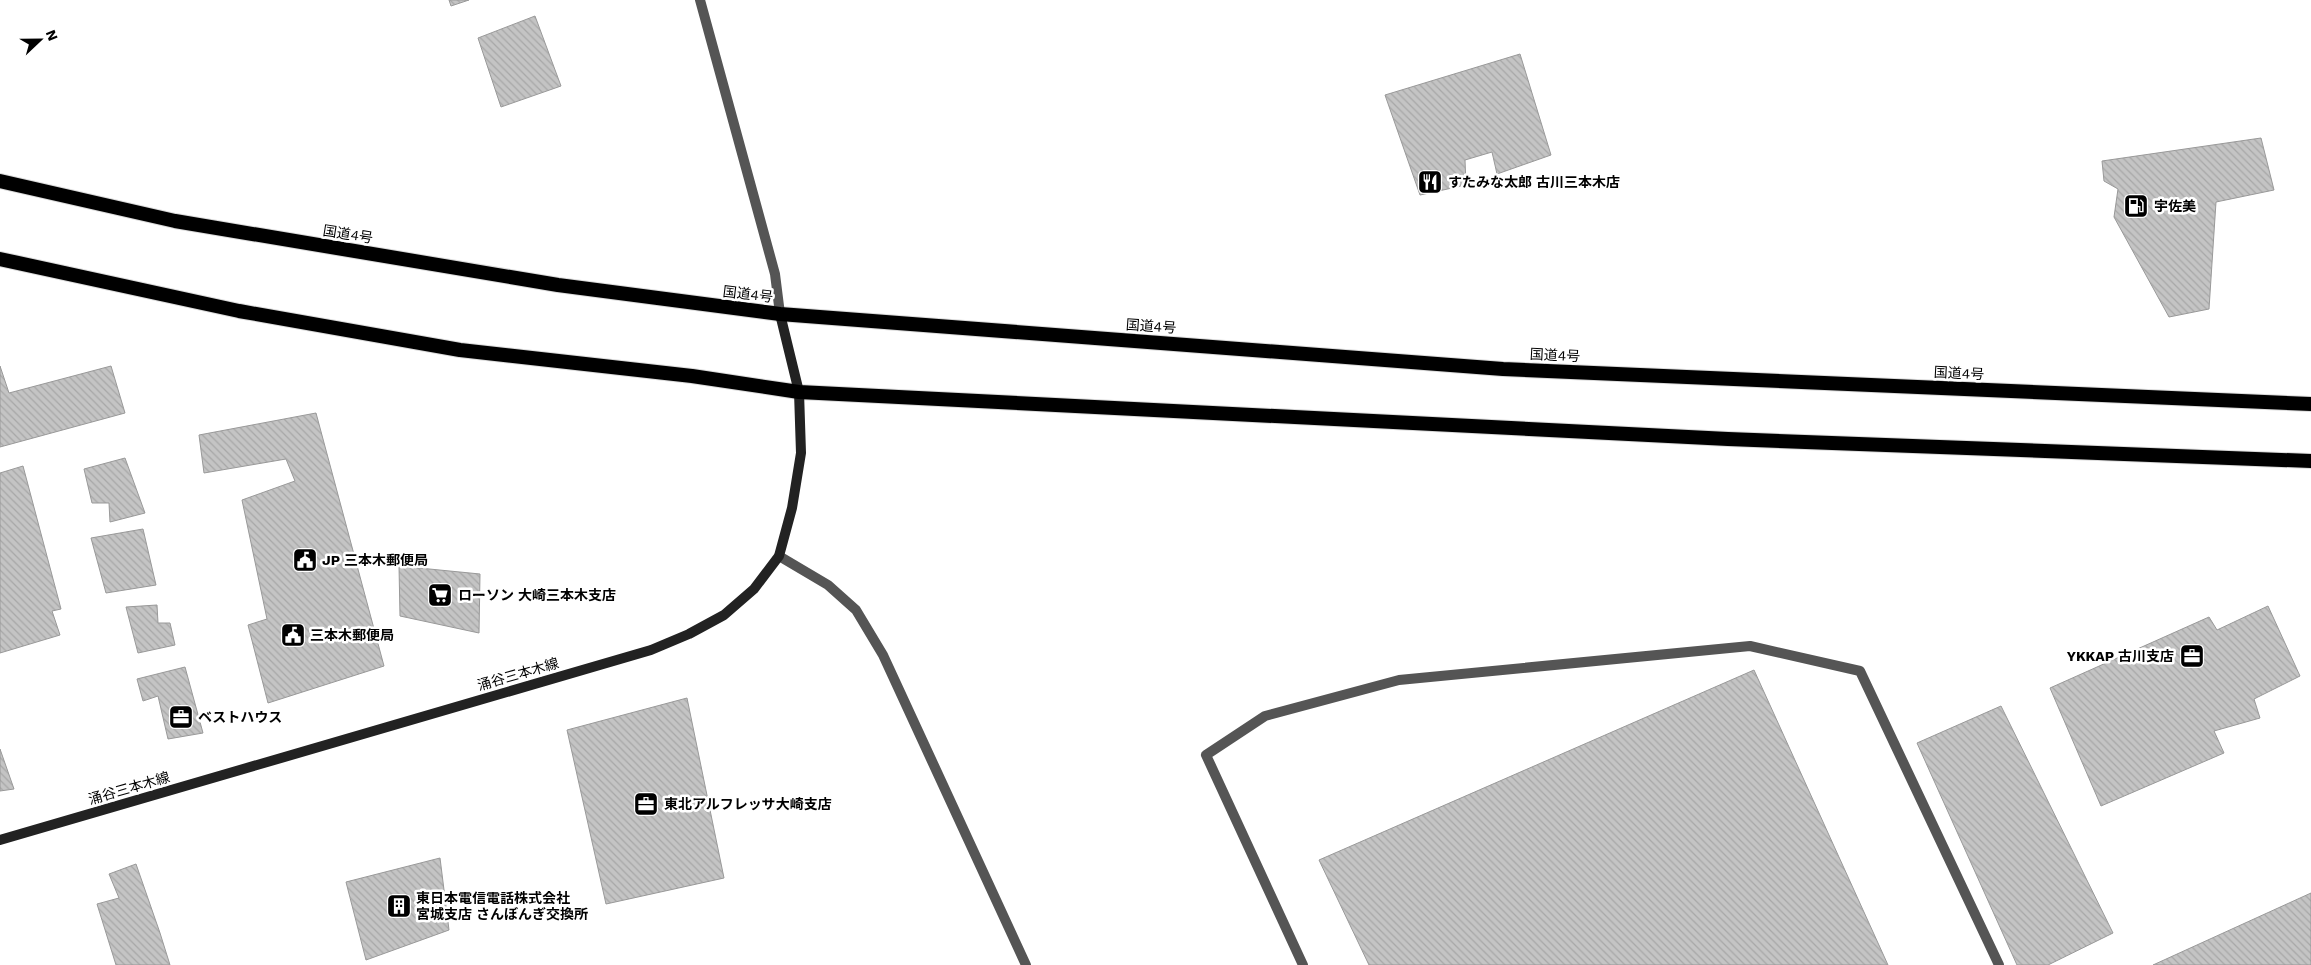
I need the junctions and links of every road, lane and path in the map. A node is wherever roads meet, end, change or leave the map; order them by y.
1 (700, 0) edge
2 (0, 181) edge
3 (0, 259) edge
4 (780, 314) junction
5 (799, 392) junction
6 (2311, 404) edge
7 (2311, 461) edge
8 (779, 556) junction
9 (0, 840) edge
10 (1026, 965) edge
11 (1303, 965) edge
12 (1999, 965) edge

1 - 4 street
2 - 4 highway, 国道4号
3 - 5 highway
4 - 5 main road, 涌谷三本木線
4 - 6 highway, 国道4号
5 - 7 highway
5 - 8 main road, 涌谷三本木線
8 - 9 main road, 涌谷三本木線
8 - 10 street
11 - 12 street

